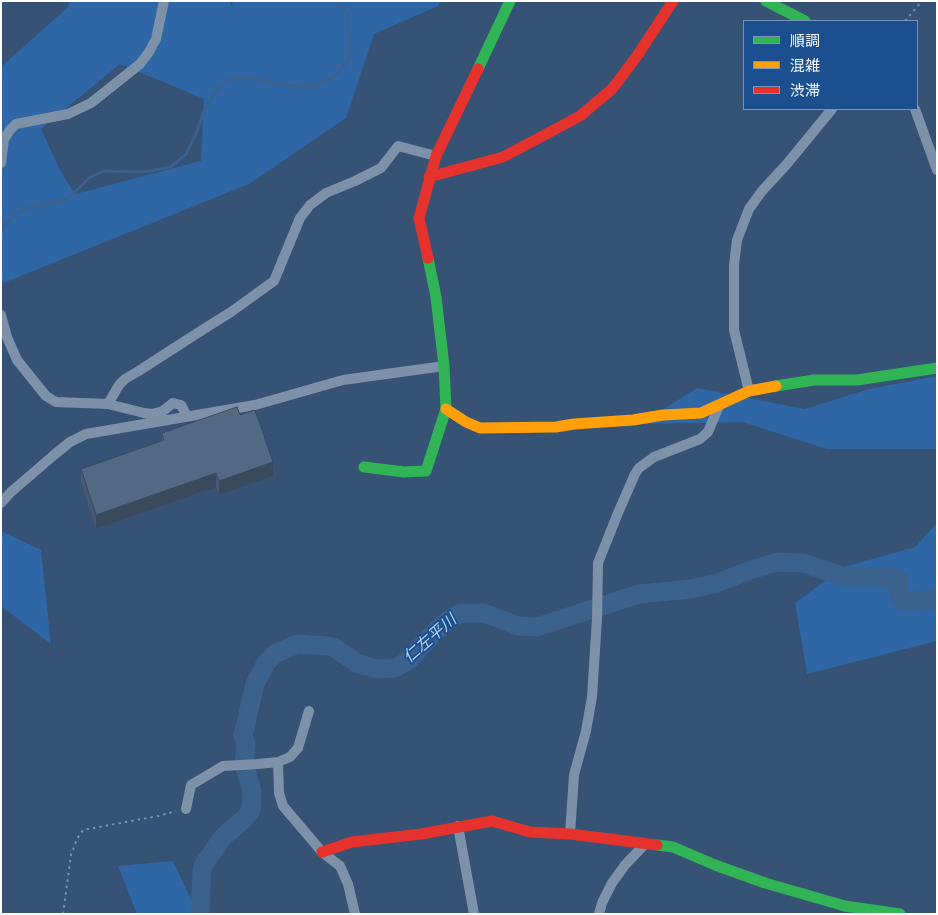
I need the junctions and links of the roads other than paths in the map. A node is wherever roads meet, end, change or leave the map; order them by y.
1 (164, 1) edge
2 (510, 1) edge
3 (673, 1) edge
4 (766, 1) edge
5 (803, 20) edge
6 (831, 110) edge
7 (915, 110) edge
8 (436, 156) junction
9 (1, 163) edge
10 (937, 170) edge
11 (430, 177) junction
12 (1, 316) edge
13 (444, 366) junction
14 (937, 368) edge
15 (749, 391) junction
16 (108, 404) junction
17 (719, 406) junction
18 (446, 409) junction
19 (187, 416) junction
20 (364, 467) dead end
21 (1, 503) edge
22 (309, 711) dead end
23 (278, 762) junction
24 (186, 808) road end
25 (458, 826) junction
26 (570, 834) junction
27 (645, 844) junction
28 (322, 852) junction
29 (355, 914) edge
30 (474, 914) edge
31 (600, 914) edge
32 (900, 914) edge

1 - 9 street
2 - 8 street
3 - 11 street
4 - 5 street
6 - 15 street
7 - 10 street
8 - 11 street
8 - 16 street
11 - 13 street
12 - 16 street
13 - 18 street
13 - 19 street
14 - 15 street
15 - 17 street
16 - 19 street
17 - 18 street
17 - 26 street
18 - 20 street
19 - 21 street
22 - 23 street
23 - 24 street
23 - 28 street
25 - 26 street
25 - 28 street
25 - 30 street
26 - 27 street
27 - 31 street
27 - 32 street
28 - 29 street

